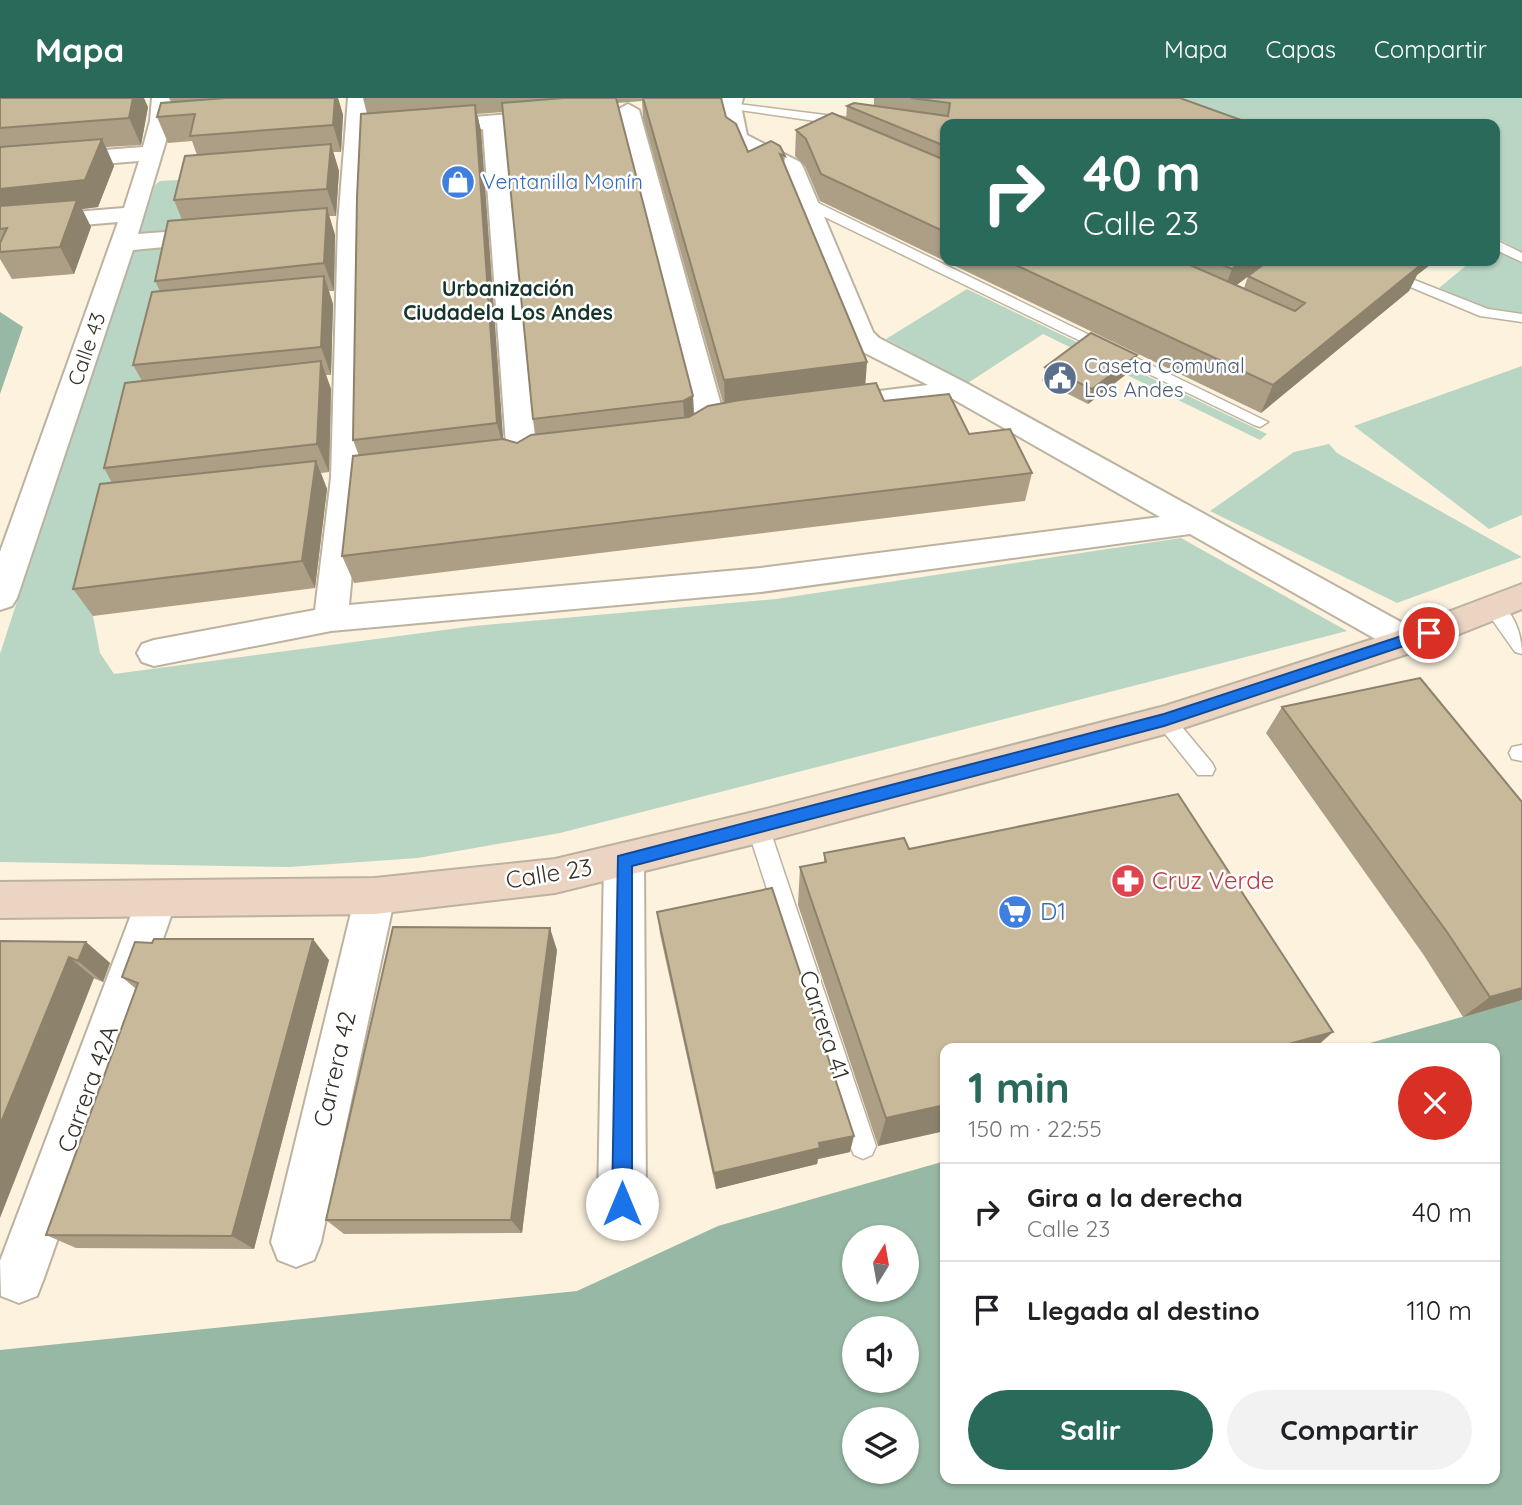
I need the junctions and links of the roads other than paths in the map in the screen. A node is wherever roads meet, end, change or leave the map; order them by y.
1 (136, 99) edge
2 (349, 103) edge
3 (724, 103) edge
4 (654, 108) edge
5 (165, 109) edge
6 (628, 110) junction
7 (601, 113) edge
8 (789, 114) junction
9 (574, 115) edge
10 (493, 121) junction
11 (867, 124) edge
12 (411, 128) edge
13 (383, 130) edge
14 (356, 132) junction
15 (837, 135) edge
16 (354, 160) junction
17 (326, 162) edge
18 (0, 165) edge
19 (149, 165) junction
20 (174, 175) dead end
21 (807, 203) junction
22 (132, 214) junction
23 (0, 225) edge
24 (244, 233) edge
25 (124, 243) junction
26 (1500, 246) edge
27 (1522, 258) edge
28 (1368, 266) edge
29 (1522, 318) edge
30 (958, 390) junction
31 (808, 408) edge
32 (767, 413) edge
33 (1260, 422) dead end
34 (522, 458) edge
35 (1192, 523) junction
36 (0, 598) edge
37 (1508, 602) edge
38 (331, 619) junction
39 (1407, 641) junction
40 (1522, 647) edge
41 (155, 653) dead end
42 (1164, 720) junction
43 (1205, 769) dead end
44 (758, 827) junction
45 (624, 861) junction
46 (375, 896) junction
47 (157, 899) junction
48 (0, 900) edge
49 (863, 1146) dead end
50 (622, 1204) dead end
51 (296, 1242) dead end
52 (19, 1279) dead end

1 - 5 street
2 - 14 street
3 - 8 lane
3 - 21 street
4 - 6 street
5 - 19 street, Calle 43
6 - 7 street
6 - 32 street
8 - 11 lane
8 - 15 lane
9 - 10 street
10 - 12 street
10 - 34 street
13 - 14 street
14 - 16 street
16 - 17 street
16 - 38 street
18 - 19 street
19 - 20 street
19 - 22 street, Calle 43
21 - 30 street
21 - 33 lane
22 - 23 street
22 - 25 street, Calle 43
24 - 25 street
25 - 36 street, Calle 43
26 - 27 lane
28 - 29 lane
30 - 31 street
30 - 35 street
35 - 38 street
35 - 39 street
37 - 39 main road, Calle 23
37 - 40 lane
38 - 41 street
39 - 42 main road, Calle 23
42 - 43 lane
42 - 44 main road, Calle 23
44 - 45 main road, Calle 23
44 - 49 lane, Carrera 41
45 - 46 main road, Calle 23
45 - 50 street
46 - 47 main road, Calle 23
46 - 51 street, Carrera 42
47 - 48 main road, Calle 23
47 - 52 street, Carrera 42A

